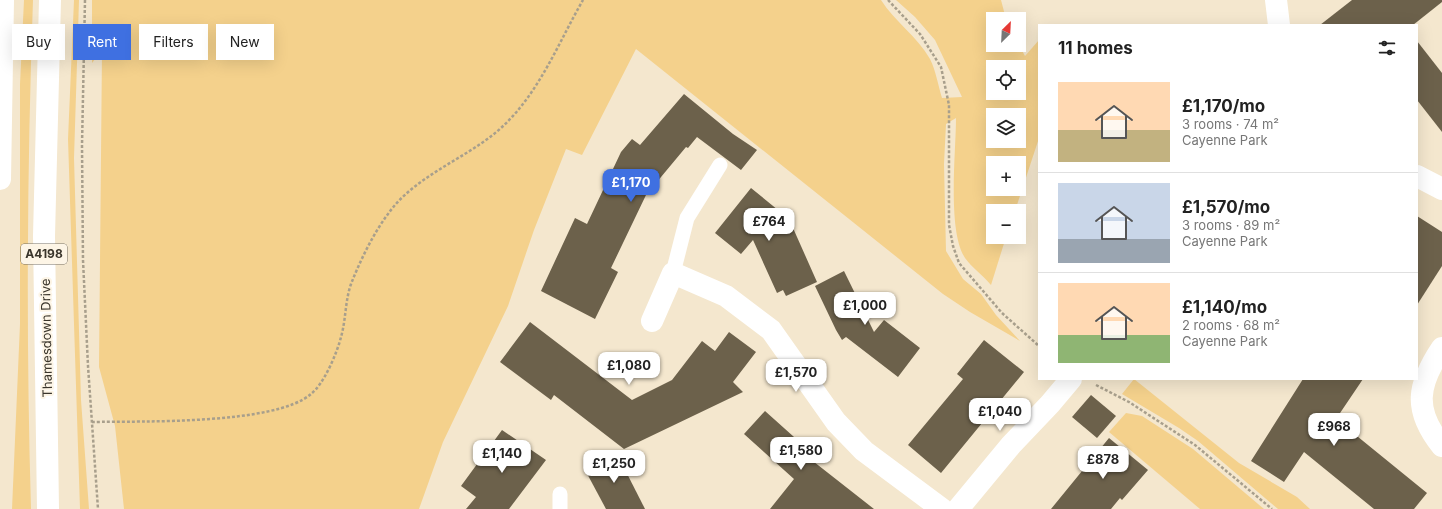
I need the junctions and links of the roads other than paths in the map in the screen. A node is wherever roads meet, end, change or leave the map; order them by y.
1 (3, 0) edge
2 (50, 0) edge
3 (1276, 0) edge
4 (1279, 24) edge
5 (720, 165) dead end
6 (1418, 177) edge
7 (0, 179) edge
8 (1442, 189) edge
9 (673, 273) junction
10 (652, 321) dead end
11 (1442, 348) edge
12 (1081, 380) edge
13 (1442, 446) edge
14 (48, 509) edge
15 (942, 509) edge
16 (958, 509) edge

1 - 7 street
2 - 14 street, Thamesdown Drive / A4198
3 - 4 street
5 - 9 lane
6 - 8 street
9 - 10 street
9 - 15 street
11 - 13 street
12 - 16 street

